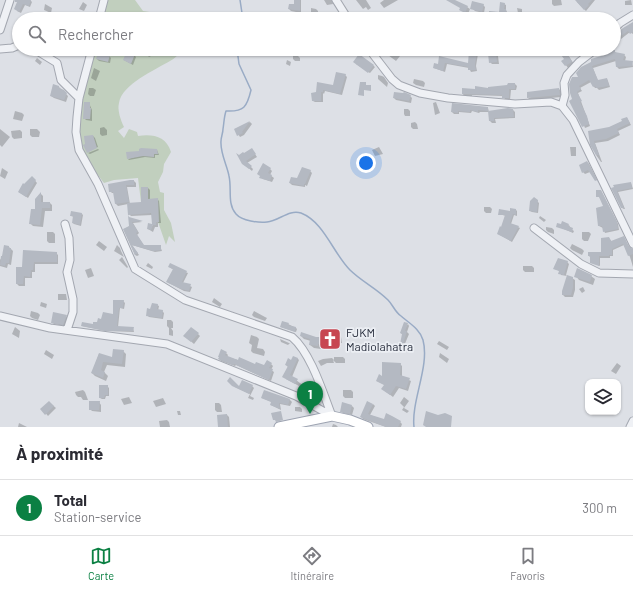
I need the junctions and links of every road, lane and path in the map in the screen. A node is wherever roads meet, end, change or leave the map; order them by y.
1 (10, 0) edge
2 (104, 0) edge
3 (339, 1) edge
4 (101, 12) edge
5 (344, 12) edge
6 (633, 15) edge
7 (621, 22) edge
8 (0, 30) edge
9 (12, 48) edge
10 (0, 49) edge
11 (46, 56) edge
12 (90, 56) edge
13 (374, 56) edge
14 (587, 56) edge
15 (79, 98) junction
16 (562, 106) junction
17 (65, 224) dead end
18 (534, 228) dead end
19 (633, 244) edge
20 (633, 274) edge
21 (0, 316) edge
22 (67, 330) junction
23 (332, 416) junction
24 (633, 421) edge
25 (279, 427) edge
26 (368, 427) edge
27 (630, 427) edge

1 - 8 street
2 - 4 street
3 - 5 street
6 - 7 street
9 - 10 street
11 - 15 street
12 - 15 street
13 - 16 street
14 - 16 street
15 - 23 street
16 - 19 street
17 - 22 street
18 - 20 street
21 - 22 street
22 - 23 street
23 - 25 main road
23 - 26 main road
24 - 27 street

